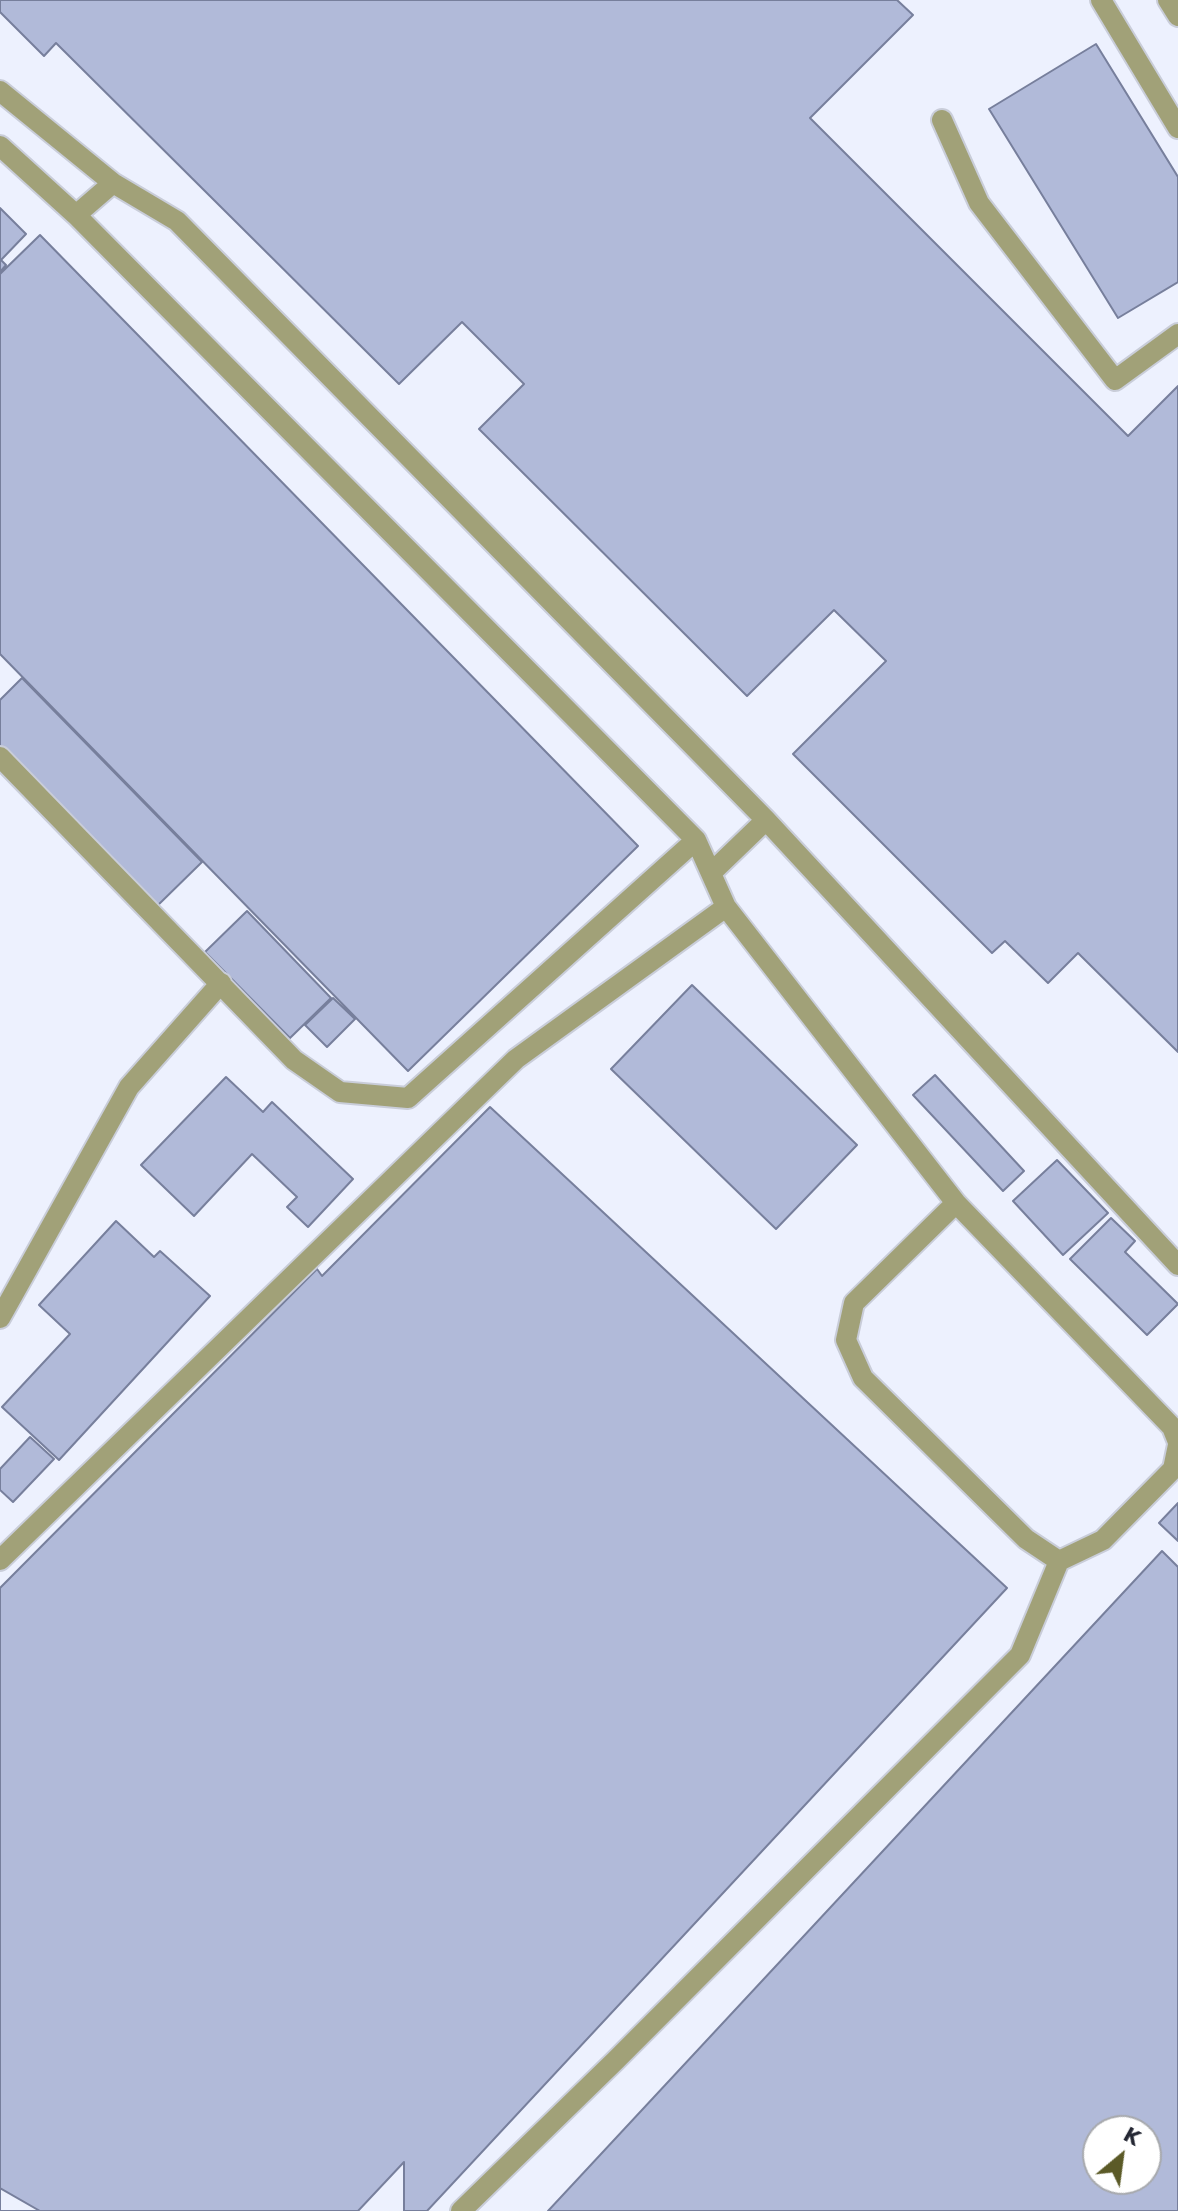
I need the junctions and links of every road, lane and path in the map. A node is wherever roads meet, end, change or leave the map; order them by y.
1 (1101, 0) edge
2 (1168, 0) edge
3 (1178, 16) edge
4 (0, 91) edge
5 (942, 120) dead end
6 (1178, 128) edge
7 (0, 146) edge
8 (113, 183) junction
9 (76, 215) junction
10 (1178, 334) edge
11 (0, 757) edge
12 (766, 820) junction
13 (696, 840) junction
14 (711, 873) junction
15 (726, 907) junction
16 (221, 983) junction
17 (956, 1203) junction
18 (1178, 1265) edge
19 (0, 1318) edge
20 (1176, 1434) edge
21 (0, 1560) edge
22 (1059, 1561) junction
23 (461, 2211) edge

1 - 6 street
2 - 3 street
4 - 8 street
5 - 10 street
7 - 9 street
8 - 9 street
8 - 12 street
9 - 13 street
11 - 16 street
12 - 14 street
12 - 18 street
13 - 14 street
13 - 16 street
14 - 15 street
15 - 17 street
15 - 21 street
16 - 19 street
17 - 20 street
17 - 22 street
20 - 22 street
22 - 23 street

